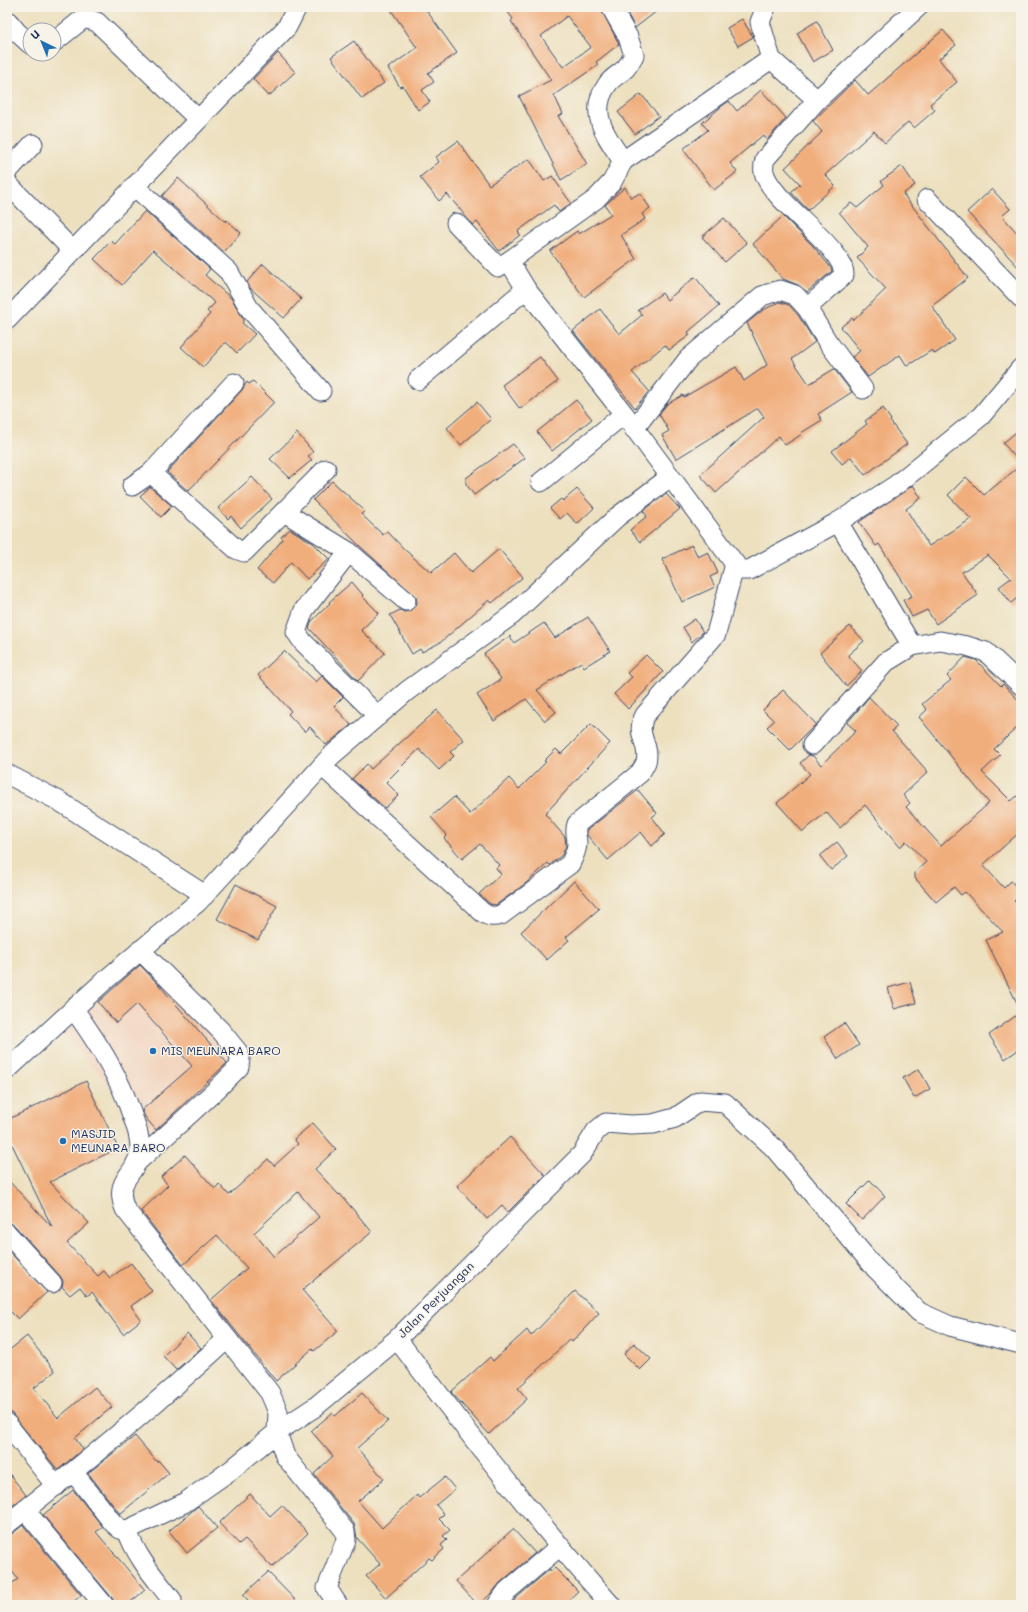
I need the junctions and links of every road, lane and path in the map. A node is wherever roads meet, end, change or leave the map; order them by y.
1 (297, 7) edge
2 (611, 7) edge
3 (766, 7) edge
4 (918, 7) edge
5 (7, 20) edge
6 (62, 36) edge
7 (22, 37) edge
8 (771, 59) junction
9 (816, 100) junction
10 (198, 119) junction
11 (33, 144) dead end
12 (623, 161) junction
13 (7, 172) edge
14 (7, 183) edge
15 (134, 186) junction
16 (927, 199) dead end
17 (456, 223) dead end
18 (72, 250) junction
19 (509, 261) junction
20 (526, 289) junction
21 (1021, 298) edge
22 (807, 308) junction
23 (7, 320) edge
24 (1021, 368) edge
25 (418, 380) dead end
26 (234, 383) dead end
27 (864, 389) dead end
28 (321, 391) dead end
29 (629, 421) junction
30 (326, 469) dead end
31 (151, 473) junction
32 (670, 477) junction
33 (541, 482) dead end
34 (132, 486) dead end
35 (284, 512) junction
36 (838, 522) junction
37 (349, 552) junction
38 (735, 564) junction
39 (406, 601) dead end
40 (912, 646) junction
41 (1021, 685) edge
42 (378, 716) junction
43 (812, 744) dead end
44 (322, 766) junction
45 (7, 774) edge
46 (196, 904) junction
47 (140, 950) junction
48 (74, 1008) junction
49 (7, 1070) edge
50 (136, 1163) junction
51 (7, 1233) edge
52 (52, 1283) dead end
53 (226, 1339) junction
54 (397, 1339) junction
55 (1021, 1344) edge
56 (7, 1424) edge
57 (276, 1432) junction
58 (74, 1472) junction
59 (56, 1486) junction
60 (25, 1510) junction
61 (7, 1524) edge
62 (127, 1530) junction
63 (559, 1547) junction
64 (104, 1605) edge
65 (172, 1605) edge
66 (338, 1605) edge
67 (497, 1605) edge
68 (611, 1605) edge

1 - 10 street
2 - 12 street
3 - 8 street
4 - 9 street
5 - 7 street
6 - 10 street
8 - 9 street
8 - 12 street
9 - 22 street
10 - 15 street
11 - 13 street
12 - 19 street
14 - 18 street
15 - 18 street
15 - 28 street
16 - 21 street
17 - 19 street
18 - 23 street
19 - 20 street
20 - 25 street
20 - 29 street
22 - 27 street
22 - 29 street
24 - 36 street
26 - 31 street
29 - 32 street
29 - 33 street
30 - 35 street
31 - 34 street
31 - 35 street
32 - 38 street
32 - 42 street
35 - 37 street
36 - 38 street
36 - 40 street
37 - 39 street
37 - 42 street
38 - 44 street
40 - 41 street
40 - 43 street
42 - 44 street
44 - 46 street
45 - 46 street
46 - 47 street
47 - 48 street
47 - 50 street
48 - 49 street
48 - 50 street
50 - 53 street
51 - 52 street
53 - 57 street
53 - 58 street
54 - 55 street, Jalan Perjuangan
54 - 57 street, Jalan Perjuangan
54 - 63 street
56 - 59 street
57 - 62 street, Jalan Perjuangan
57 - 66 street
58 - 59 street
58 - 62 street
59 - 60 street
60 - 61 street
60 - 64 street
62 - 65 street
63 - 67 street
63 - 68 street

